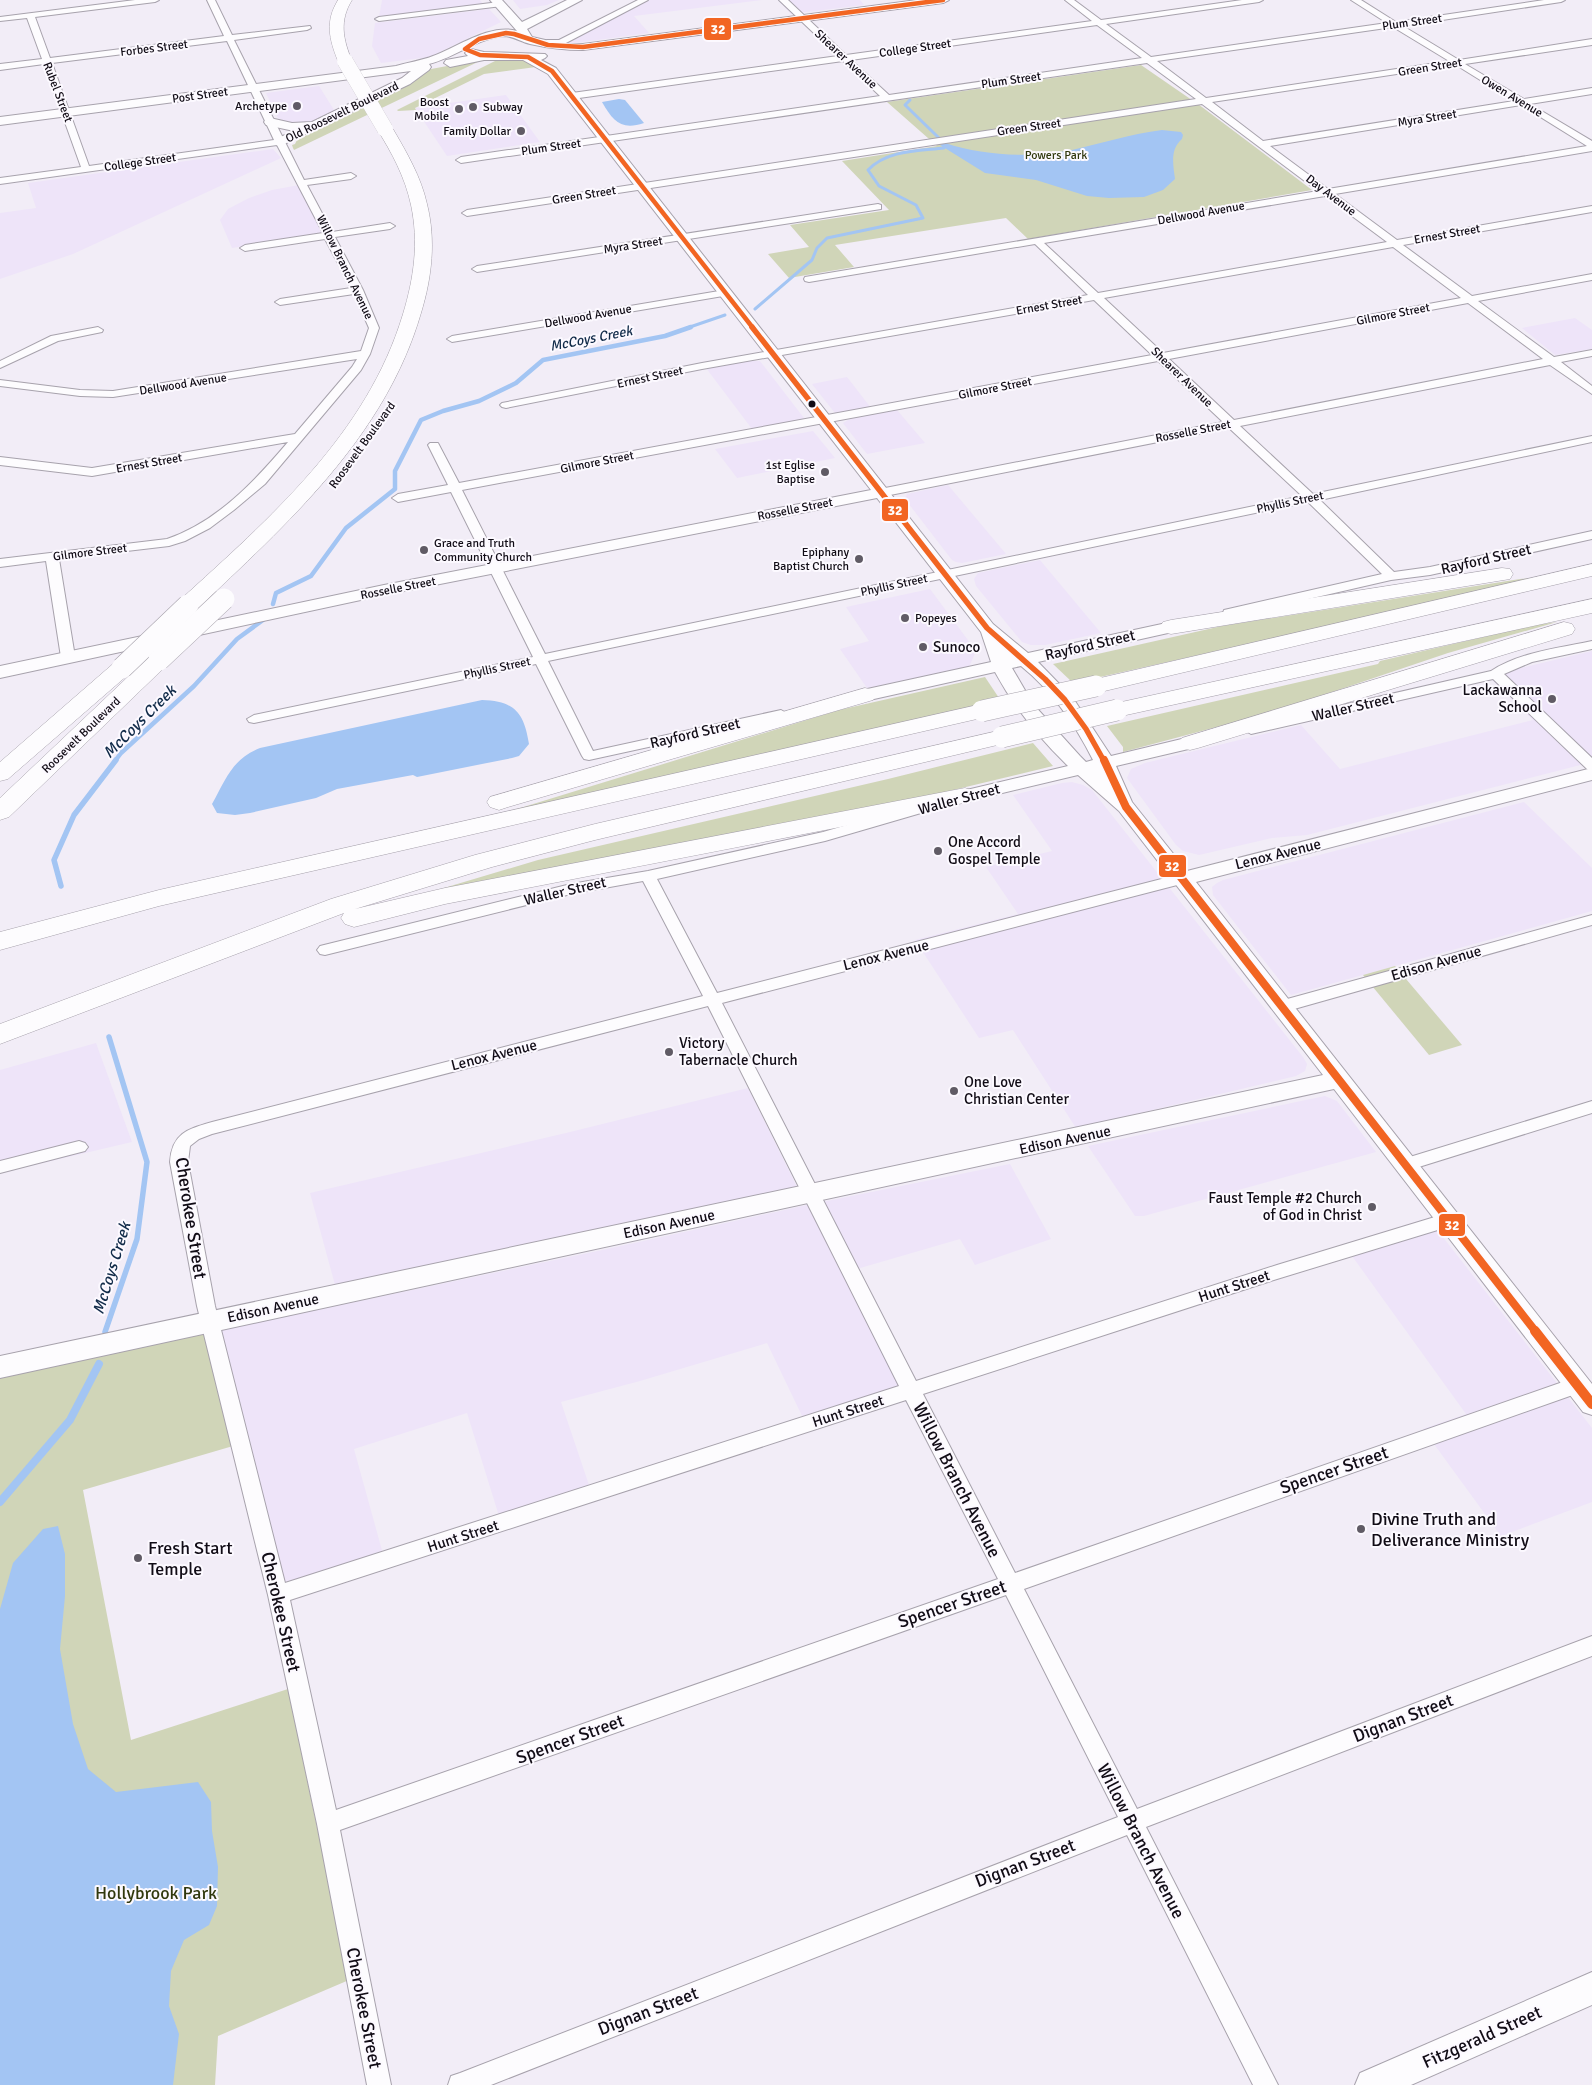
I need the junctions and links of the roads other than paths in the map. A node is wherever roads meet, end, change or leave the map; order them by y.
1 (155, 0) edge
2 (211, 0) edge
3 (345, 0) edge
4 (576, 0) edge
5 (644, 0) edge
6 (783, 0) edge
7 (943, 0) edge
8 (1069, 0) edge
9 (1259, 0) edge
10 (1355, 0) edge
11 (1561, 0) edge
12 (498, 2) edge
13 (563, 6) junction
14 (30, 15) junction
15 (510, 17) junction
16 (803, 18) junction
17 (0, 19) edge
18 (379, 19) dead end
19 (1099, 22) junction
20 (1395, 24) junction
21 (307, 28) dead end
22 (350, 29) dead end
23 (524, 34) junction
24 (484, 37) junction
25 (230, 38) junction
26 (1592, 42) edge
27 (466, 45) junction
28 (555, 48) junction
29 (484, 56) junction
30 (527, 56) junction
31 (844, 58) junction
32 (351, 60) junction
33 (1150, 60) junction
34 (46, 61) junction
35 (1457, 62) junction
36 (429, 66) junction
37 (0, 67) edge
38 (400, 68) junction
39 (552, 71) junction
40 (373, 72) junction
41 (401, 84) junction
42 (254, 88) junction
43 (1592, 91) edge
44 (572, 96) junction
45 (887, 98) junction
46 (1205, 101) junction
47 (1522, 102) junction
48 (66, 112) junction
49 (0, 121) edge
50 (270, 122) junction
51 (317, 125) junction
52 (390, 127) junction
53 (606, 139) junction
54 (280, 142) junction
55 (1262, 144) junction
56 (1592, 147) edge
57 (461, 160) dead end
58 (86, 169) junction
59 (351, 176) dead end
60 (0, 181) edge
61 (302, 183) junction
62 (642, 186) junction
63 (1327, 192) junction
64 (878, 206) dead end
65 (1592, 209) edge
66 (466, 213) dead end
67 (390, 226) dead end
68 (329, 235) junction
69 (681, 238) junction
70 (1038, 241) junction
71 (1395, 243) junction
72 (245, 248) dead end
73 (477, 269) dead end
74 (1592, 277) edge
75 (809, 280) dead end
76 (358, 290) junction
77 (725, 293) junction
78 (1097, 296) junction
79 (1470, 300) junction
80 (280, 302) dead end
81 (432, 310) dead end
82 (98, 330) dead end
83 (452, 339) dead end
84 (423, 340) dead end
85 (1592, 353) edge
86 (365, 354) junction
87 (772, 354) junction
88 (1160, 357) junction
89 (1552, 361) junction
90 (0, 365) edge
91 (0, 383) edge
92 (1592, 391) edge
93 (506, 405) dead end
94 (824, 420) junction
95 (1231, 424) junction
96 (298, 438) junction
97 (1592, 439) edge
98 (434, 445) dead end
99 (0, 461) edge
100 (456, 489) junction
101 (328, 492) dead end
102 (880, 493) junction
103 (398, 498) dead end
104 (1311, 498) junction
105 (1592, 535) edge
106 (180, 539) joint
107 (52, 557) junction
108 (1592, 559) edge
109 (0, 563) edge
110 (496, 569) junction
111 (1592, 570) edge
112 (944, 574) junction
113 (1391, 576) junction
114 (231, 592) dead end
115 (1592, 606) edge
116 (1592, 621) edge
117 (1171, 627) junction
118 (989, 630) junction
119 (1592, 645) edge
120 (68, 657) junction
121 (541, 659) junction
122 (1025, 660) junction
123 (1001, 665) junction
124 (0, 672) edge
125 (1496, 674) junction
126 (865, 695) junction
127 (254, 719) dead end
128 (1190, 743) junction
129 (1107, 763) junction
130 (1592, 766) edge
131 (1081, 769) junction
132 (0, 774) edge
133 (1592, 774) edge
134 (965, 796) junction
135 (1126, 807) junction
136 (0, 812) edge
137 (275, 871) junction
138 (648, 876) junction
139 (1181, 879) junction
140 (1592, 920) edge
141 (0, 941) edge
142 (325, 950) dead end
143 (104, 995) junction
144 (711, 999) junction
145 (1280, 1007) junction
146 (0, 1034) edge
147 (1338, 1080) junction
148 (1592, 1107) edge
149 (182, 1142) joint
150 (79, 1147) dead end
151 (1406, 1165) junction
152 (0, 1167) edge
153 (811, 1194) junction
154 (1448, 1220) junction
155 (211, 1322) junction
156 (0, 1367) edge
157 (1577, 1385) junction
158 (912, 1391) junction
159 (1592, 1404) edge
160 (1010, 1583) junction
161 (278, 1595) junction
162 (1592, 1646) edge
163 (1132, 1822) junction
164 (328, 1824) junction
165 (1592, 1988) edge
166 (379, 2085) edge
167 (460, 2085) edge
168 (1266, 2085) edge
169 (1372, 2085) edge

1 - 14 street
2 - 25 street, Willow Branch Avenue
3 - 32 highway, Roosevelt Boulevard
4 - 13 main road
5 - 28 street
6 - 16 street, Shearer Avenue
7 - 16 main road
8 - 19 street, Day Avenue
9 - 19 street, College Street
10 - 20 street, Owen Avenue
11 - 20 street, Plum Street
12 - 15 main road
12 - 18 street
13 - 15 main road
13 - 23 main road
14 - 17 street
14 - 34 street, Rubel Street
15 - 23 main road
15 - 24 main road
16 - 28 main road
16 - 31 street, Shearer Avenue
19 - 31 street, College Street
19 - 33 street, Day Avenue
20 - 33 street, Plum Street
20 - 35 street, Owen Avenue
21 - 25 street, Forbes Street
22 - 32 highway, Roosevelt Boulevard
23 - 24 main road
23 - 28 main road
24 - 27 main road
25 - 34 street, Forbes Street
25 - 42 street, Willow Branch Avenue
26 - 35 street, Green Street
27 - 29 main road
27 - 38 main road, Post Street
28 - 30 main road, Post Street
28 - 39 main road
29 - 30 main road, Post Street
29 - 36 main road, Post Street
30 - 39 main road
31 - 44 street, College Street
31 - 45 street, Shearer Avenue
32 - 52 highway, Roosevelt Boulevard, bridge
33 - 45 street, Plum Street
33 - 46 street, Day Avenue
34 - 37 street, Forbes Street
34 - 48 street, Rubel Street
35 - 46 street, Green Street
35 - 47 street, Owen Avenue
36 - 38 main road, Post Street
36 - 41 main road, Old Roosevelt Boulevard
38 - 40 main road, Post Street
39 - 44 main road
40 - 41 main road
40 - 42 main road, Post Street
41 - 51 main road, Old Roosevelt Boulevard
42 - 48 main road, Post Street
42 - 50 street, Willow Branch Avenue
43 - 47 street, Myra Street
44 - 53 main road
45 - 53 street, Plum Street
46 - 55 street, Day Avenue
46 - 62 street, Green Street
47 - 55 street, Myra Street
47 - 56 street, Owen Avenue
48 - 49 main road, Post Street
48 - 58 street, Rubel Street
50 - 51 main road
50 - 54 street, Willow Branch Avenue
51 - 54 main road, Old Roosevelt Boulevard
52 - 81 highway, Roosevelt Boulevard
52 - 132 highway, Roosevelt Boulevard, bridge
53 - 57 street, Plum Street
53 - 62 main road
54 - 58 street, College Street
54 - 61 street, Willow Branch Avenue
55 - 63 street, Day Avenue
56 - 63 street, Dellwood Avenue
58 - 60 street, College Street
59 - 61 street
61 - 68 street, Willow Branch Avenue
62 - 66 street, Green Street
62 - 69 main road
63 - 70 street, Dellwood Avenue
63 - 71 street, Day Avenue
64 - 69 street, Myra Street
65 - 71 street, Ernest Street
67 - 68 street
68 - 72 street
68 - 76 street, Willow Branch Avenue
69 - 73 street, Myra Street
69 - 77 main road
70 - 75 street, Dellwood Avenue
70 - 78 street, Shearer Avenue
71 - 78 street, Ernest Street
71 - 79 street, Day Avenue
74 - 79 street, Gilmore Street
76 - 80 street
76 - 86 street, Willow Branch Avenue
77 - 83 street, Dellwood Avenue
77 - 87 main road
78 - 87 street, Ernest Street
78 - 88 street, Shearer Avenue
79 - 88 street, Gilmore Street
79 - 89 street, Day Avenue
82 - 90 street
84 - 101 highway, Roosevelt Boulevard
85 - 89 street, Rosselle Street
86 - 91 street, Dellwood Avenue
86 - 96 street, Willow Branch Avenue
87 - 93 street, Ernest Street
87 - 94 main road
88 - 94 street, Gilmore Street
88 - 95 street, Shearer Avenue
89 - 92 street, Day Avenue
89 - 95 street, Rosselle Street
94 - 100 street, Gilmore Street
94 - 102 main road
95 - 102 street, Rosselle Street
95 - 104 street, Shearer Avenue
96 - 99 street, Ernest Street
96 - 106 street, Willow Branch Avenue
97 - 104 street, Phyllis Street
98 - 100 street
100 - 103 street, Gilmore Street
100 - 110 street
102 - 110 main road, Rosselle Street
102 - 112 main road
104 - 112 street, Phyllis Street
104 - 113 street, Shearer Avenue
105 - 113 street, Rayford Street
106 - 107 street, Gilmore Street
107 - 109 street, Gilmore Street
107 - 120 street
108 - 117 highway
110 - 120 main road, Rosselle Street
110 - 121 street
111 - 137 highway, bridge
112 - 118 main road
112 - 121 street, Phyllis Street
113 - 117 street, Rayford Street
114 - 136 highway, Roosevelt Boulevard, bridge
115 - 143 highway, bridge
116 - 128 highway
117 - 122 main road, Rayford Street
118 - 122 main road
118 - 123 main road
119 - 125 street, Waller Street
120 - 124 main road, Rosselle Street
121 - 126 street, Rayford Street
121 - 127 street, Phyllis Street
122 - 123 main road, Rayford Street
122 - 129 main road
123 - 126 main road, Rayford Street
123 - 131 main road
125 - 128 street, Waller Street
125 - 130 street
126 - 137 highway
128 - 129 main road, Waller Street
129 - 131 main road, Waller Street
129 - 135 main road
131 - 134 main road, Waller Street
131 - 135 main road
133 - 139 main road, Lenox Avenue
134 - 138 street, Waller Street
134 - 143 highway
135 - 139 main road
137 - 141 highway
138 - 142 street, Waller Street
138 - 144 street, Willow Branch Avenue
139 - 144 street, Lenox Avenue
139 - 145 main road
140 - 145 street, Edison Avenue
143 - 146 highway
144 - 149 street, Lenox Avenue
144 - 153 street, Willow Branch Avenue
145 - 147 main road
147 - 151 main road
147 - 153 main road, Edison Avenue
148 - 151 street
149 - 155 street, Cherokee Street
150 - 152 street
151 - 154 main road
153 - 155 main road, Edison Avenue
153 - 158 street, Willow Branch Avenue
154 - 157 main road
154 - 158 street, Hunt Street
155 - 156 main road, Edison Avenue
155 - 161 street, Cherokee Street
157 - 159 main road
157 - 160 street, Spencer Street
158 - 160 street, Willow Branch Avenue
158 - 161 street, Hunt Street
160 - 163 street, Willow Branch Avenue
160 - 164 street, Spencer Street
161 - 164 street, Cherokee Street
162 - 163 street, Dignan Street
163 - 167 street, Dignan Street
163 - 168 street, Willow Branch Avenue
164 - 166 street, Cherokee Street
165 - 169 main road, Fitzgerald Street

